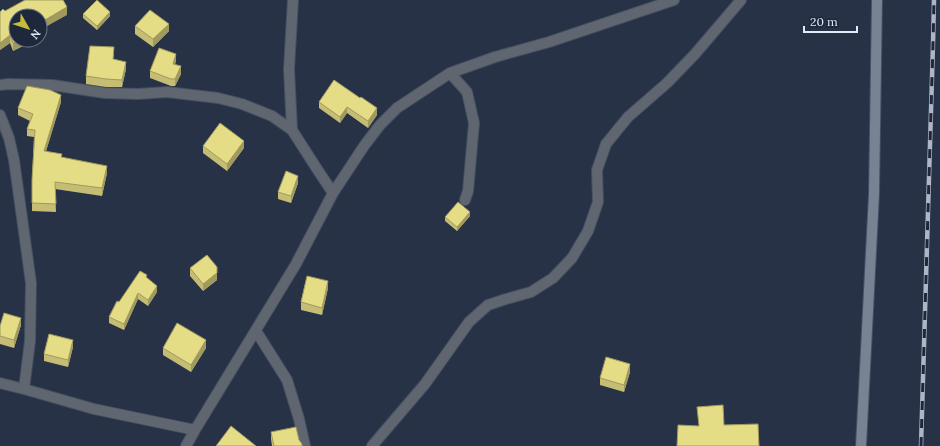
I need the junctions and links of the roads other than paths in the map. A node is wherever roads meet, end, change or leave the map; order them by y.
1 (293, 0) edge
2 (674, 0) edge
3 (741, 0) edge
4 (877, 0) edge
5 (450, 73) junction
6 (0, 85) edge
7 (0, 116) edge
8 (292, 130) junction
9 (333, 192) junction
10 (465, 200) dead end
11 (256, 331) junction
12 (0, 383) edge
13 (24, 388) junction
14 (195, 430) junction
15 (186, 446) edge
16 (305, 446) edge
17 (372, 446) edge
18 (861, 446) edge

1 - 8 street
2 - 5 street
3 - 17 street
4 - 18 street
5 - 9 street
5 - 10 street
6 - 8 street
7 - 13 street
8 - 9 street
9 - 11 street
11 - 14 street
11 - 16 street
12 - 13 street
13 - 14 street
14 - 15 street

